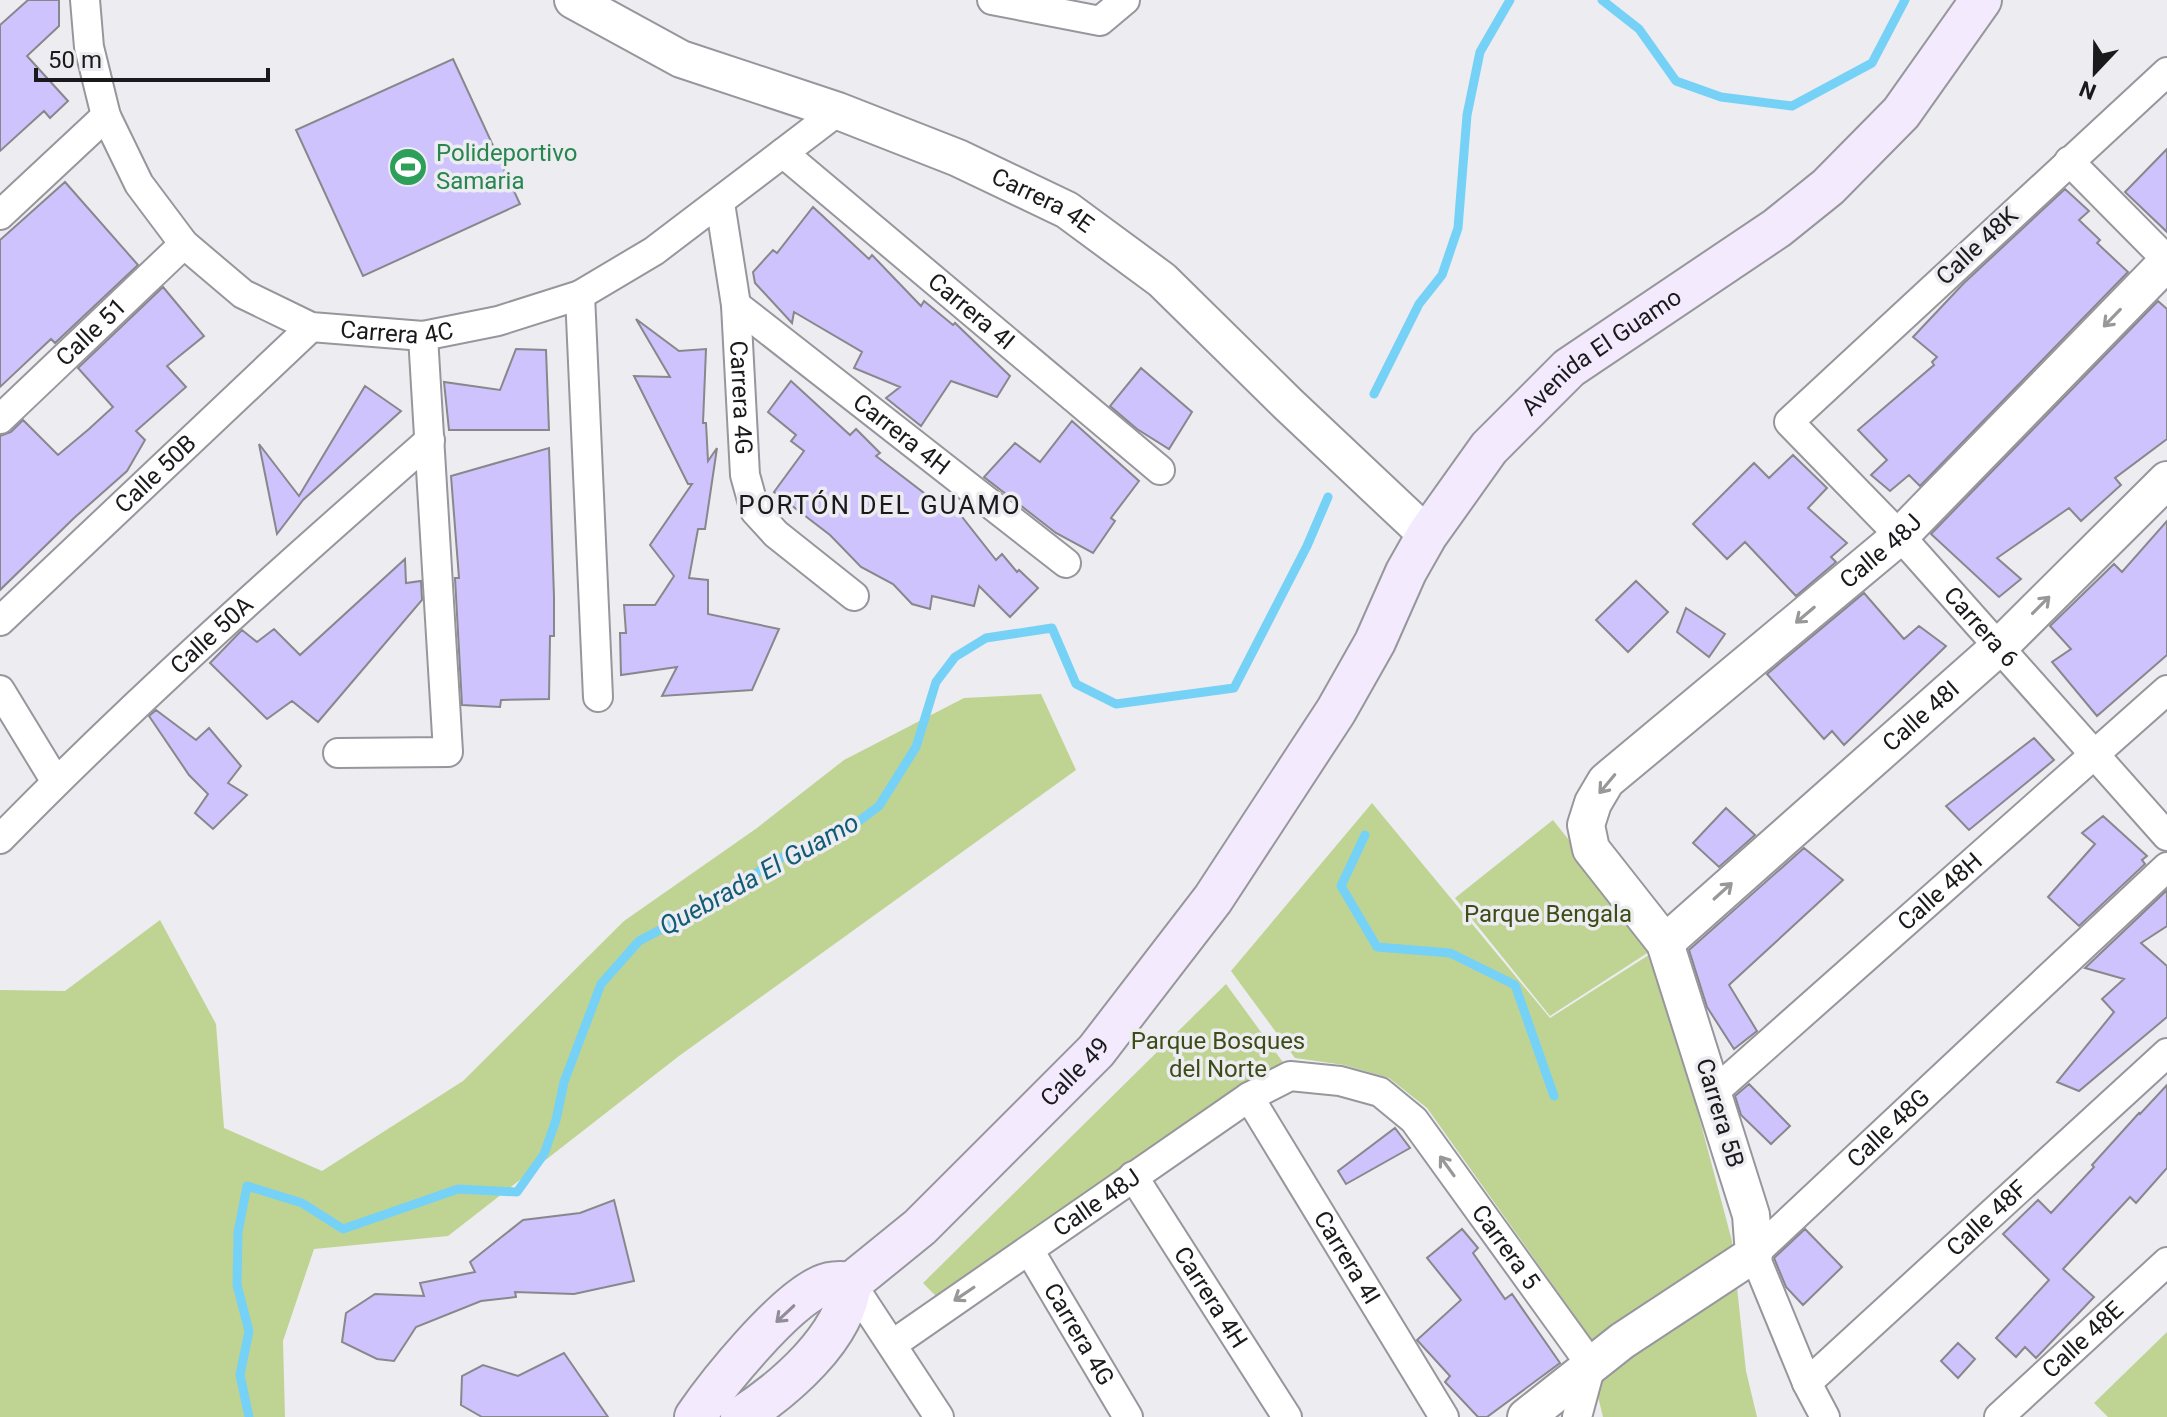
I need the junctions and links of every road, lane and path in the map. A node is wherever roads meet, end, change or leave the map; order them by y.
1 (85, 0) edge
2 (992, 0) edge
3 (1125, 0) edge
4 (2010, 0) edge
5 (583, 2) edge
6 (1974, 11) edge
7 (2167, 72) edge
8 (838, 111) junction
9 (106, 116) junction
10 (783, 153) junction
11 (2069, 161) junction
12 (720, 203) junction
13 (0, 215) edge
14 (184, 244) junction
15 (2167, 261) edge
16 (580, 295) junction
17 (736, 305) junction
18 (311, 327) junction
19 (423, 336) junction
20 (0, 419) edge
21 (1789, 422) joint
22 (430, 440) junction
23 (1160, 470) dead end
24 (2167, 480) edge
25 (1427, 535) junction
26 (1900, 536) junction
27 (1066, 563) dead end
28 (854, 596) dead end
29 (0, 621) edge
30 (2000, 646) junction
31 (0, 690) edge
32 (2167, 690) edge
33 (598, 697) dead end
34 (1313, 747) joint
35 (338, 753) dead end
36 (2096, 755) junction
37 (56, 782) junction
38 (1586, 825) joint
39 (2167, 836) edge
40 (0, 839) edge
41 (2167, 867) edge
42 (1665, 943) junction
43 (2167, 1053) edge
44 (1380, 1092) joint
45 (1714, 1092) junction
46 (1249, 1097) junction
47 (1133, 1176) junction
48 (1029, 1250) junction
49 (1754, 1254) junction
50 (2167, 1262) edge
51 (851, 1283) junction
52 (893, 1344) junction
53 (1591, 1365) junction
54 (1807, 1383) junction
55 (749, 1415) edge
56 (695, 1417) edge
57 (939, 1417) edge
58 (1128, 1417) edge
59 (1287, 1417) edge
60 (1444, 1417) edge
61 (1526, 1417) edge
62 (1577, 1417) edge
63 (1825, 1417) edge
64 (1999, 1417) edge

1 - 9 street, Carrera 4C
2 - 3 street
4 - 6 main road, Avenida El Guamo
5 - 8 street, Carrera 4E
6 - 25 main road, Avenida El Guamo
7 - 11 street, Calle 48K
8 - 10 street, Carrera 4C
8 - 25 street, Carrera 4E
9 - 13 street
9 - 14 street, Carrera 4C
10 - 12 street, Carrera 4C
10 - 23 street, Carrera 4I
11 - 15 street
11 - 21 street, Calle 48K
12 - 16 street, Carrera 4C
12 - 17 street, Carrera 4G
14 - 18 street, Carrera 4C
14 - 20 street, Calle 51
15 -> 26 street, Calle 48J
16 - 19 street, Carrera 4C
16 - 33 street
17 - 27 street, Carrera 4H
17 - 28 street, Carrera 4G
18 - 19 street, Carrera 4C
18 - 29 street, Calle 50B
19 - 22 street
21 - 26 street, Carrera 6
22 - 35 street
22 - 37 street, Calle 50A
30 -> 24 street, Calle 48I
25 - 34 main road, Avenida El Guamo
26 - 30 street, Carrera 6
26 -> 38 street, Calle 48J
30 - 36 street, Carrera 6
42 -> 30 street, Calle 48I
31 - 37 street
32 - 36 street, Calle 48H
34 - 51 main road, Calle 49
36 - 39 street, Carrera 6
36 - 45 street, Calle 48H
37 - 40 street, Calle 50A
38 - 42 street, Carrera 5B
41 - 49 street, Calle 48G
42 - 45 street, Carrera 5B
43 - 54 street, Calle 48F
44 - 46 street, Calle 48J
53 -> 44 street, Carrera 5
45 - 49 street, Carrera 5B
46 - 47 street, Calle 48J
46 - 60 street, Carrera 4I
47 - 48 street, Calle 48J
47 - 59 street, Carrera 4H
48 -> 52 street, Calle 48J
48 - 58 street, Carrera 4G
49 - 53 street, Calle 48G
49 - 54 street, Carrera 5B
50 - 64 street, Calle 48E
51 - 52 street
51 - 55 main road
51 -> 56 main road
52 - 57 street
53 - 61 street
53 - 62 street
54 - 63 street, Carrera 5B

